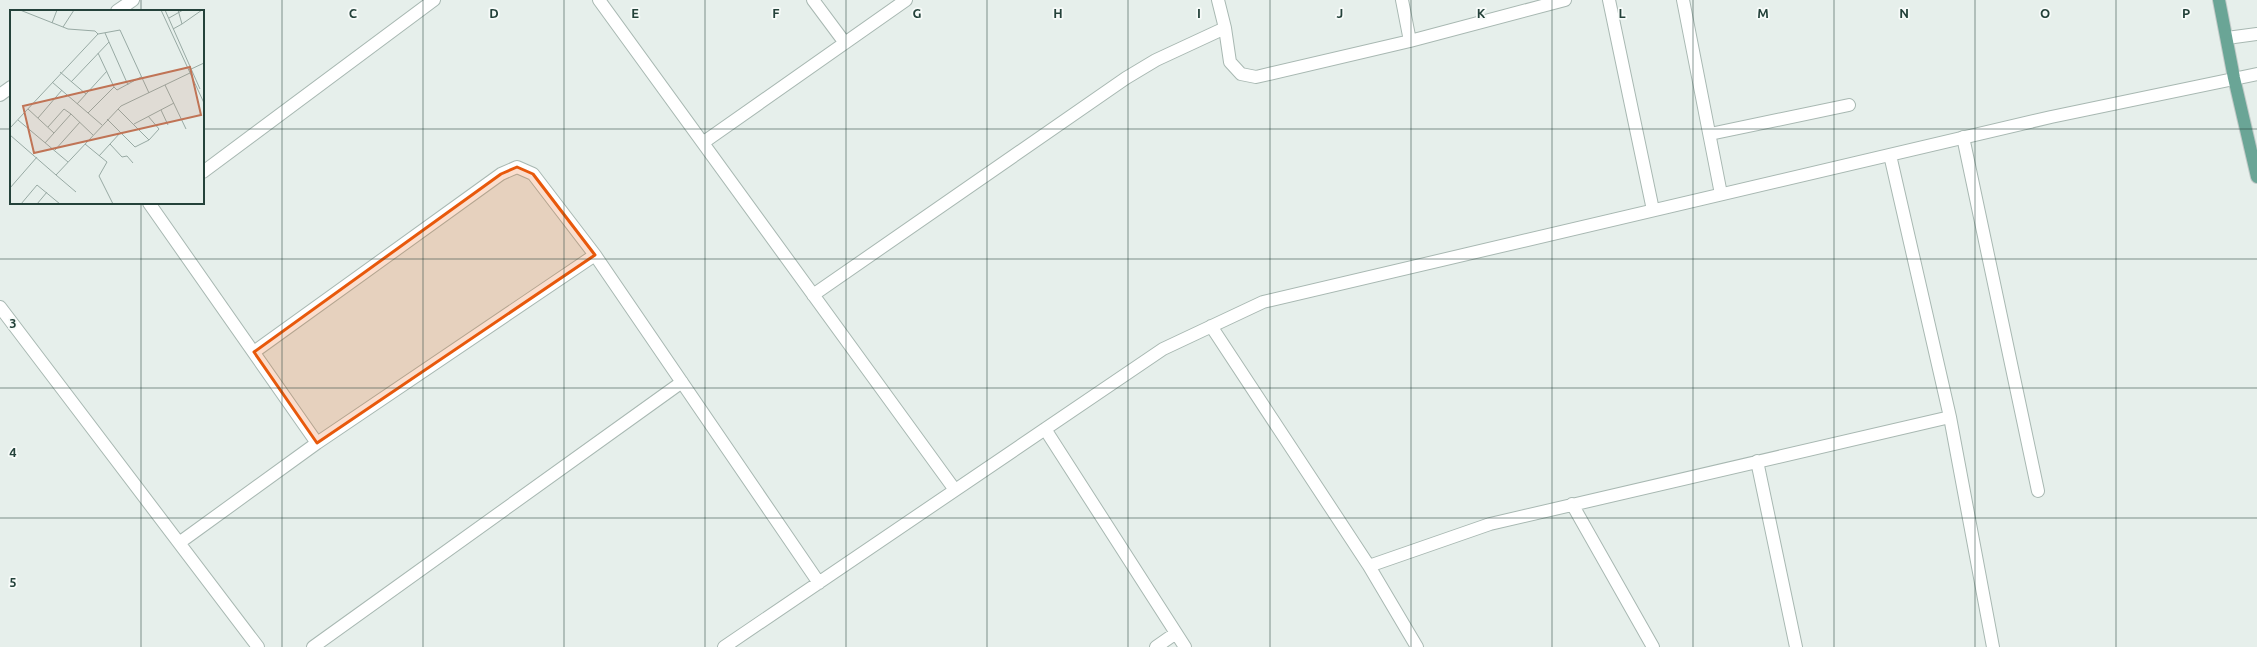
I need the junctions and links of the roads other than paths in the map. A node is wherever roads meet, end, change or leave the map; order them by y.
1 (133, 0) edge
2 (434, 0) edge
3 (600, 0) edge
4 (814, 0) edge
5 (906, 0) edge
6 (1218, 0) edge
7 (1402, 0) edge
8 (1565, 0) edge
9 (1609, 0) edge
10 (1684, 0) edge
11 (2219, 0) edge
12 (118, 10) edge
13 (1225, 28) junction
14 (2257, 34) edge
15 (2227, 38) junction
16 (1410, 41) junction
17 (845, 43) junction
18 (2257, 74) edge
19 (2234, 78) junction
20 (10, 88) edge
21 (0, 95) edge
22 (1849, 105) dead end
23 (1710, 134) junction
24 (1963, 137) junction
25 (704, 142) junction
26 (1890, 155) junction
27 (204, 171) edge
28 (2257, 177) edge
29 (1721, 194) junction
30 (155, 205) edge
31 (1653, 210) junction
32 (595, 255) junction
33 (813, 295) junction
34 (0, 307) edge
35 (1211, 326) junction
36 (254, 352) junction
37 (682, 382) junction
38 (1950, 417) junction
39 (1045, 429) junction
40 (317, 443) junction
41 (1757, 461) junction
42 (955, 490) junction
43 (2038, 491) dead end
44 (1572, 504) junction
45 (179, 543) junction
46 (1369, 566) junction
47 (819, 583) junction
48 (1176, 633) junction
49 (258, 647) edge
50 (313, 647) edge
51 (724, 647) edge
52 (1156, 647) edge
53 (1185, 647) edge
54 (1417, 647) edge
55 (1653, 647) edge
56 (1796, 647) edge
57 (1994, 647) edge

1 - 12 street
2 - 27 street
3 - 25 street
4 - 17 street
5 - 17 street
6 - 13 street
7 - 16 street
8 - 16 street
9 - 31 street
10 - 23 street
11 - 15 main road
13 - 16 street
13 - 33 street
14 - 15 street
15 - 19 main road
17 - 25 street
18 - 19 street
19 - 24 street
19 - 28 main road
20 - 21 street
22 - 23 street
23 - 29 street
24 - 26 street
24 - 43 street
25 - 33 street
26 - 29 street
26 - 38 street
29 - 31 street
30 - 36 street
31 - 35 street
32 - 36 street
32 - 37 street
32 - 40 street
33 - 42 street
34 - 45 street
35 - 39 street
35 - 46 street
36 - 40 street
37 - 47 street
37 - 50 street
38 - 41 street
38 - 57 street
39 - 42 street
39 - 48 street
40 - 45 street
41 - 44 street
41 - 56 street
42 - 47 street
44 - 46 street
44 - 55 street
45 - 49 street
46 - 54 street
47 - 51 street
48 - 52 street
48 - 53 street

